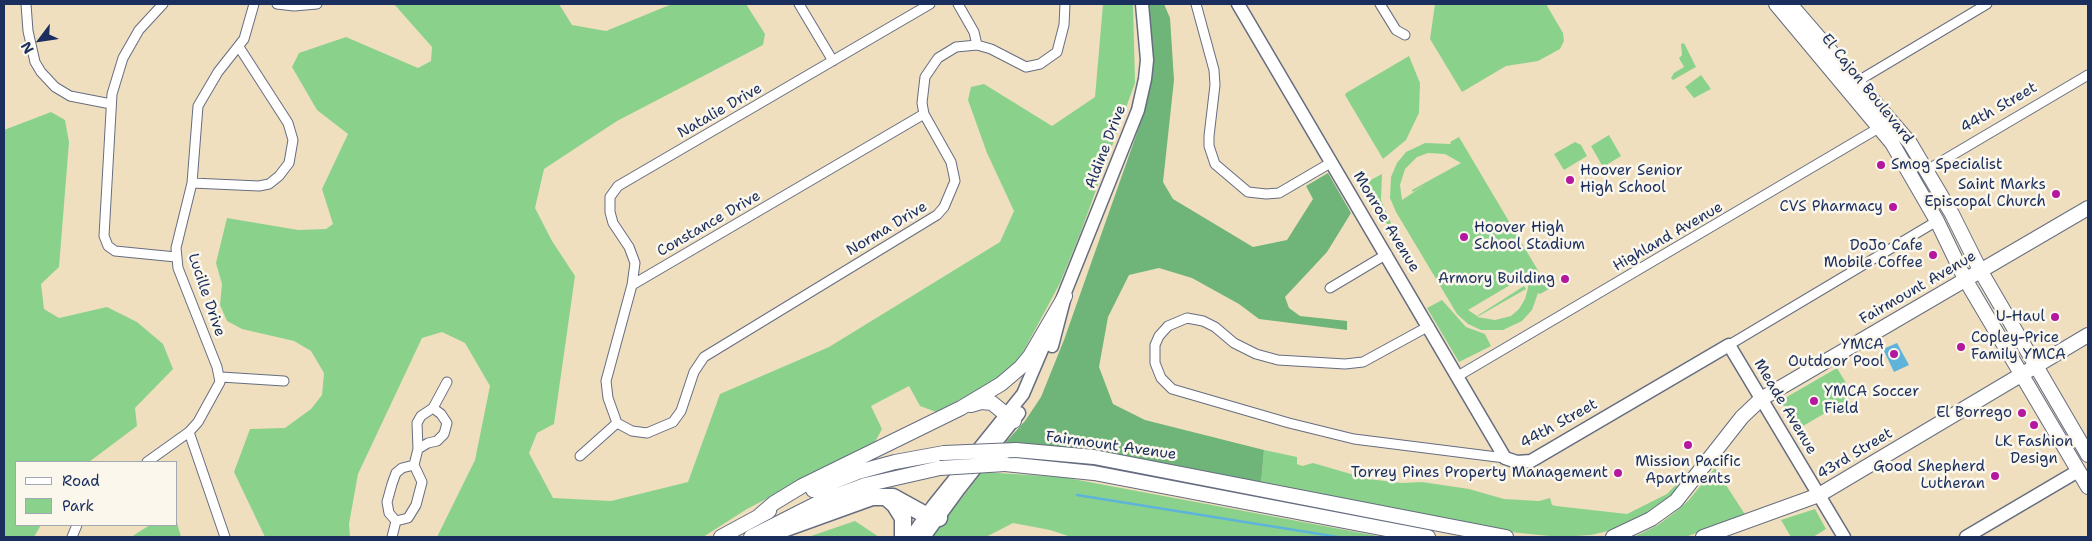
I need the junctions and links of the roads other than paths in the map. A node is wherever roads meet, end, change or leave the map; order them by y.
1 (26, 4) edge
2 (164, 4) edge
3 (254, 4) edge
4 (277, 4) edge
5 (316, 4) edge
6 (799, 4) edge
7 (930, 4) edge
8 (958, 4) edge
9 (1065, 4) edge
10 (1142, 4) edge
11 (1196, 4) edge
12 (1238, 4) edge
13 (1776, 4) edge
14 (1783, 4) edge
15 (1790, 4) edge
16 (1987, 4) edge
17 (1384, 5) edge
18 (1801, 17) junction
19 (1404, 35) dead end
20 (977, 45) junction
21 (239, 47) junction
22 (833, 61) junction
23 (2088, 75) edge
24 (1851, 85) junction
25 (111, 104) junction
26 (924, 114) junction
27 (1885, 124) junction
28 (1332, 162) junction
29 (1905, 163) junction
30 (1927, 170) junction
31 (192, 183) junction
32 (2088, 208) edge
33 (1937, 221) junction
34 (1961, 234) junction
35 (1387, 254) junction
36 (176, 257) junction
37 (1980, 270) junction
38 (1965, 279) junction
39 (632, 285) junction
40 (1330, 288) dead end
41 (1065, 296) junction
42 (1429, 326) junction
43 (2088, 335) edge
44 (1729, 345) junction
45 (2036, 367) junction
46 (2022, 375) junction
47 (1458, 376) junction
48 (221, 377) junction
49 (284, 381) dead end
50 (447, 382) dead end
51 (1761, 399) junction
52 (433, 408) junction
53 (961, 408) junction
54 (1011, 418) junction
55 (617, 423) junction
56 (189, 432) junction
57 (418, 450) junction
58 (2088, 455) edge
59 (580, 456) dead end
60 (1505, 458) junction
61 (148, 461) edge
62 (414, 465) junction
63 (2078, 471) junction
64 (2088, 487) edge
65 (1819, 495) junction
66 (886, 497) junction
67 (760, 515) junction
68 (933, 516) junction
69 (396, 521) junction
70 (224, 537) edge
71 (392, 537) edge
72 (721, 537) edge
73 (751, 537) edge
74 (761, 537) edge
75 (903, 537) edge
76 (911, 537) edge
77 (924, 537) edge
78 (1428, 537) edge
79 (1506, 537) edge
80 (1613, 537) edge
81 (1703, 537) edge
82 (1844, 537) edge
83 (1966, 537) edge

1 - 25 street
2 - 25 street
3 - 21 street, Lucille Drive
4 - 5 street
6 - 22 street
7 - 22 street, Natalie Drive
8 - 20 street
9 - 20 street
10 - 41 street, Aldine Drive
11 - 28 street
12 - 28 street, Monroe Avenue
13 - 24 main road, El Cajon Boulevard
14 - 18 main road
15 - 18 main road, El Cajon Boulevard
16 - 24 street
17 - 19 street
18 - 24 main road, El Cajon Boulevard
20 - 26 street, Norma Drive
21 - 31 street, Lucille Drive
21 - 31 street
22 - 39 street, Natalie Drive
23 - 30 street, 44th Street
24 - 27 main road, El Cajon Boulevard
25 - 36 street
26 - 39 street, Constance Drive
26 - 55 street, Norma Drive
27 - 29 main road, El Cajon Boulevard
27 - 30 main road, El Cajon Boulevard
27 - 47 street, Highland Avenue
28 - 35 street, Monroe Avenue
29 - 30 main road
29 - 33 main road, El Cajon Boulevard
30 - 34 main road, El Cajon Boulevard
31 - 36 street, Lucille Drive
32 - 37 main road, Fairmount Avenue
33 - 34 main road
33 - 38 main road, El Cajon Boulevard
33 - 44 street, 44th Street
34 - 37 main road, El Cajon Boulevard
35 - 40 street
35 - 42 street, Monroe Avenue
36 - 48 street, Lucille Drive
37 - 38 main road, Fairmount Avenue
37 - 45 main road, El Cajon Boulevard
38 - 46 main road, El Cajon Boulevard
38 - 51 main road, Fairmount Avenue
39 - 55 street
41 - 53 main road
41 - 54 street, Aldine Drive
42 - 47 street, Monroe Avenue
42 - 60 street, 44th Street
43 - 45 main road, 43rd Street
44 - 51 street, Meade Avenue
44 - 60 street, 44th Street
45 - 46 main road, 43rd Street
45 - 58 main road, El Cajon Boulevard
46 - 63 main road, El Cajon Boulevard
46 - 65 main road, 43rd Street
47 - 60 street, Monroe Avenue
48 - 49 street
48 - 56 street
50 - 52 street
51 - 65 street, Meade Avenue
51 - 80 main road, Fairmount Avenue
52 - 57 street
52 - 57 street
53 - 54 main road
53 - 67 main road
54 - 68 street, Aldine Drive
55 - 59 street
56 - 61 street
56 - 70 street
57 - 62 street
62 - 69 street
62 - 69 street
63 - 64 main road, El Cajon Boulevard
63 - 83 street
65 - 81 main road
65 - 82 street, Meade Avenue
66 - 68 highway
66 - 74 highway
66 - 75 highway
67 - 72 main road, Fairmount Avenue
67 - 79 main road, Fairmount Avenue, bridge
68 - 76 street, Aldine Drive
68 - 77 street, Aldine Drive
69 - 71 street
73 - 78 main road, Fairmount Avenue, bridge

